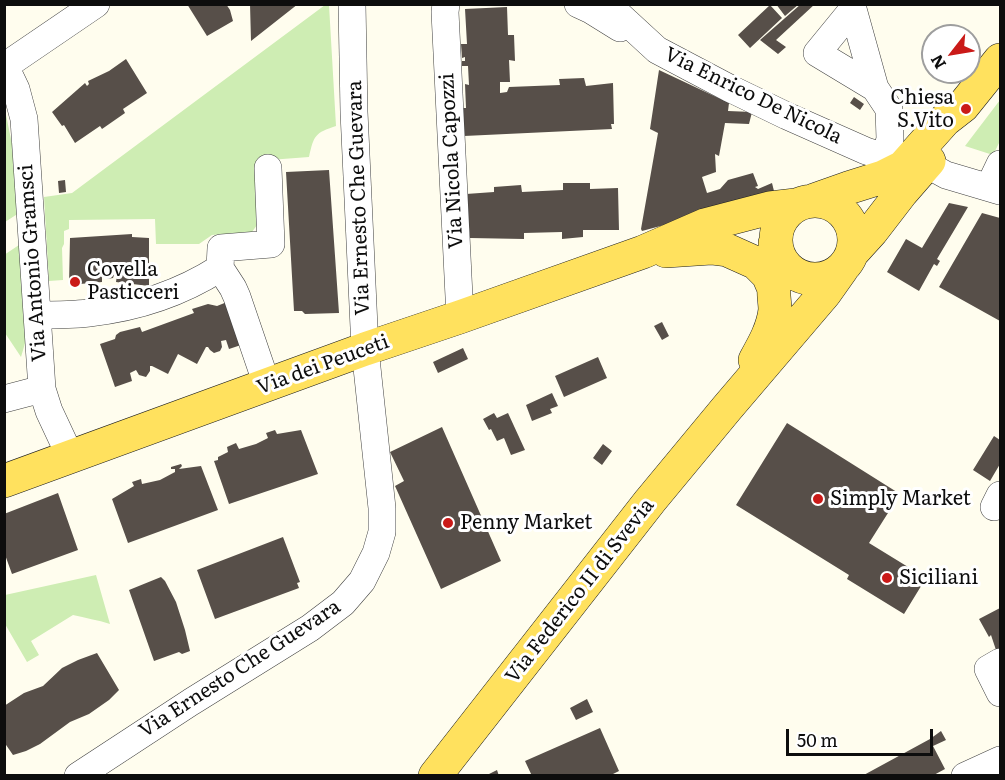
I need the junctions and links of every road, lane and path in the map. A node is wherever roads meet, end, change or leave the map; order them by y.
1 (96, 4) edge
2 (352, 4) edge
3 (446, 4) edge
4 (578, 4) edge
5 (607, 4) edge
6 (657, 50) junction
7 (1000, 60) edge
8 (5, 65) edge
9 (875, 88) dead end
10 (268, 168) dead end
11 (890, 169) junction
12 (997, 181) edge
13 (805, 202) junction
14 (643, 252) junction
15 (847, 261) junction
16 (775, 267) junction
17 (220, 268) junction
18 (38, 315) junction
19 (460, 317) junction
20 (365, 349) junction
21 (267, 385) junction
22 (42, 389) junction
23 (4, 399) edge
24 (727, 408) junction
25 (71, 458) junction
26 (5, 480) edge
27 (994, 665) edge
28 (1000, 693) edge
29 (1000, 760) edge
30 (78, 776) edge
31 (435, 776) edge
32 (965, 776) edge

1 - 8 street
2 - 20 street, Via Ernesto Che Guevara
3 - 19 street, Via Nicola Capozzi
4 - 6 street
5 - 6 street, Via Enrico De Nicola
6 - 11 street, Via Enrico De Nicola
7 - 11 main road
8 - 18 street, Via Antonio Gramsci
9 - 11 street
10 - 17 street
11 - 12 street, Via Enrico De Nicola
11 - 13 main road
11 - 15 main road
13 - 14 main road
13 - 15 main road
13 - 16 main road
14 - 16 main road
14 - 19 main road, Via dei Peuceti
15 - 16 main road
15 - 24 main road
16 - 24 main road
17 - 18 street
17 - 21 street
18 - 22 street, Via Antonio Gramsci
19 - 20 main road, Via dei Peuceti
20 - 21 main road, Via dei Peuceti
20 - 30 street, Via Ernesto Che Guevara
21 - 25 main road, Via dei Peuceti
22 - 23 street
22 - 25 street, Via Antonio Gramsci
24 - 31 main road, Via Federico II di Svevia
25 - 26 main road, Via dei Peuceti
27 - 28 street
29 - 32 street

